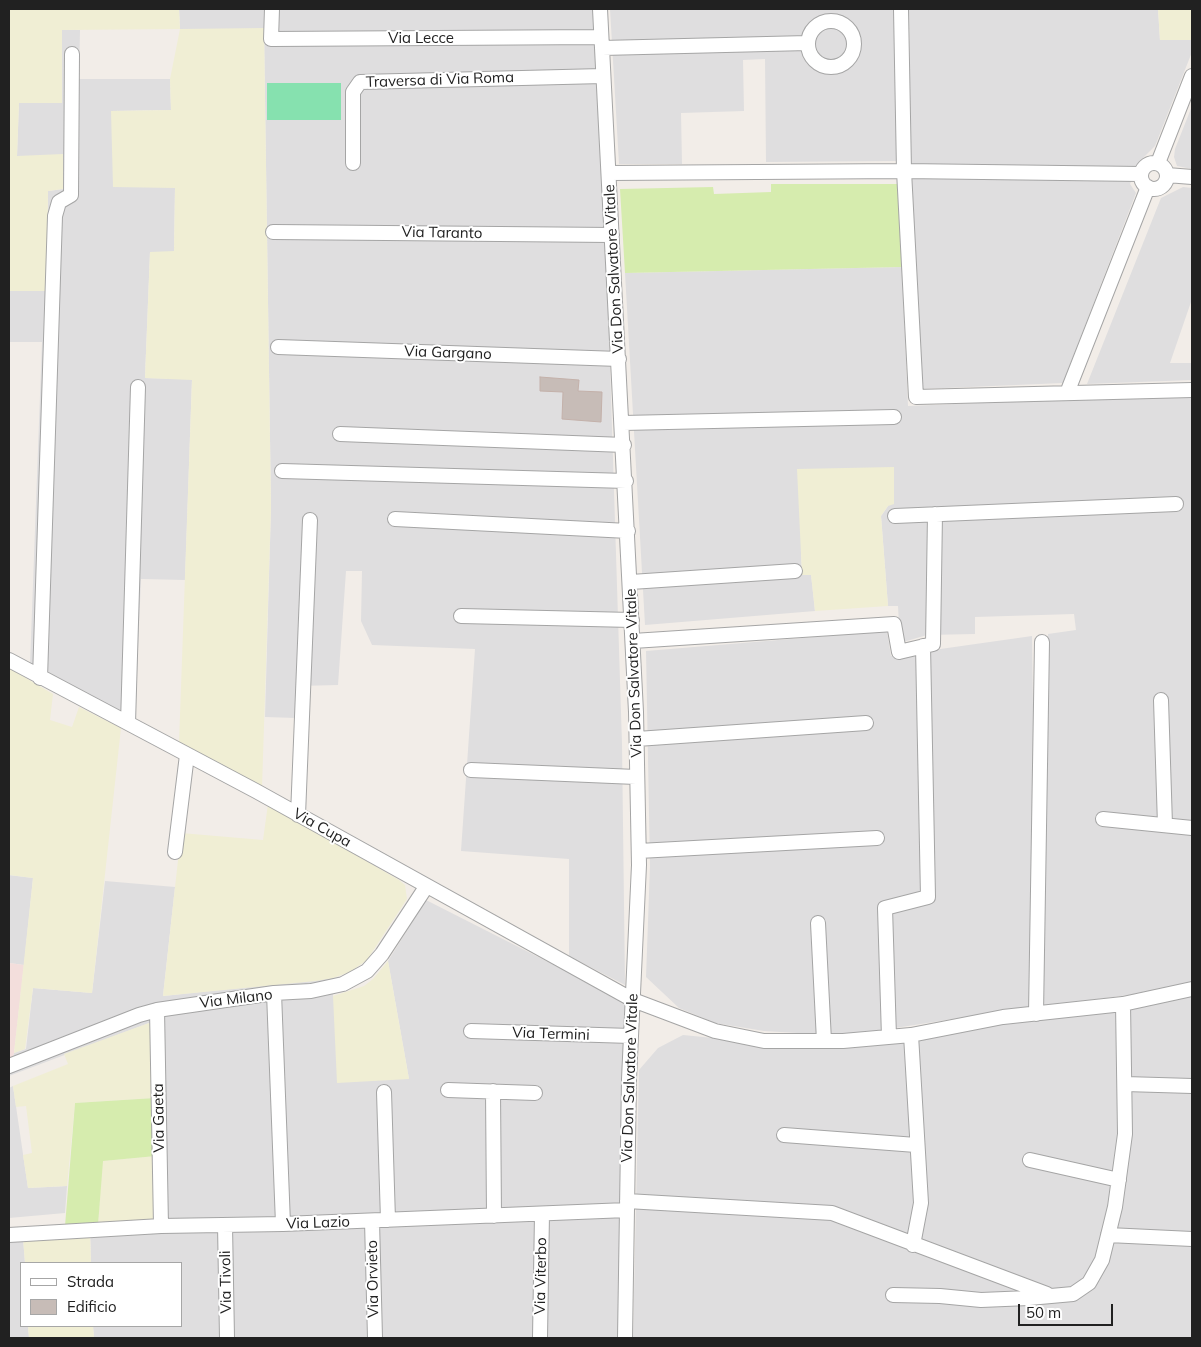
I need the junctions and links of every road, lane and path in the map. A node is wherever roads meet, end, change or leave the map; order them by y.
1 (272, 9) edge
2 (600, 9) edge
3 (900, 9) edge
4 (602, 42) junction
5 (808, 43) dead end
6 (72, 54) dead end
7 (603, 76) junction
8 (1192, 76) edge
9 (1188, 95) edge
10 (353, 163) dead end
11 (1158, 163) junction
12 (904, 171) junction
13 (609, 173) junction
14 (1141, 174) junction
15 (1167, 175) junction
16 (1192, 177) edge
17 (1148, 187) junction
18 (273, 232) dead end
19 (612, 235) junction
20 (278, 346) dead end
21 (619, 359) junction
22 (138, 387) dead end
23 (1192, 390) edge
24 (1067, 393) junction
25 (894, 417) dead end
26 (623, 422) junction
27 (340, 434) dead end
28 (624, 445) junction
29 (282, 471) dead end
30 (626, 481) junction
31 (1176, 504) dead end
32 (935, 514) junction
33 (895, 516) dead end
34 (394, 519) dead end
35 (310, 520) dead end
36 (628, 531) junction
37 (795, 571) dead end
38 (630, 582) junction
39 (461, 616) dead end
40 (632, 620) junction
41 (633, 641) junction
42 (1042, 642) dead end
43 (923, 646) junction
44 (9, 660) edge
45 (40, 678) junction
46 (1161, 700) dead end
47 (128, 723) junction
48 (866, 723) dead end
49 (637, 739) junction
50 (187, 755) junction
51 (470, 770) dead end
52 (636, 777) junction
53 (298, 815) junction
54 (1103, 819) dead end
55 (1165, 825) junction
56 (1192, 828) edge
57 (877, 838) dead end
58 (639, 851) junction
59 (175, 852) dead end
60 (426, 887) junction
61 (818, 923) dead end
62 (1192, 989) edge
63 (274, 993) junction
64 (632, 1000) junction
65 (1123, 1004) junction
66 (157, 1010) junction
67 (1036, 1014) junction
68 (471, 1031) dead end
69 (911, 1035) junction
70 (631, 1036) junction
71 (889, 1037) junction
72 (824, 1041) junction
73 (9, 1066) edge
74 (1124, 1084) junction
75 (1192, 1086) edge
76 (448, 1090) dead end
77 (493, 1091) junction
78 (384, 1092) dead end
79 (536, 1093) dead end
80 (784, 1135) dead end
81 (916, 1145) junction
82 (1030, 1160) dead end
83 (1119, 1180) junction
84 (627, 1206) junction
85 (542, 1214) junction
86 (494, 1216) junction
87 (388, 1220) junction
88 (372, 1221) junction
89 (283, 1224) junction
90 (225, 1225) junction
91 (161, 1226) junction
92 (9, 1235) edge
93 (1108, 1236) junction
94 (1192, 1239) edge
95 (913, 1245) junction
96 (893, 1295) dead end
97 (1053, 1296) junction
98 (227, 1338) edge
99 (375, 1338) edge
100 (540, 1338) edge
101 (625, 1338) edge

1 - 4 street, Via Lecce
2 - 4 street, Via Don Salvatore Vitale
3 - 12 street
4 - 5 street
4 - 7 street, Via Don Salvatore Vitale
6 - 45 street
7 - 10 street, Traversa di Via Roma
7 - 13 street, Via Don Salvatore Vitale
8 - 9 street
9 - 11 street
11 - 14 street
11 - 15 street
12 - 13 street
12 - 14 street
12 - 24 street
13 - 19 street, Via Don Salvatore Vitale
14 - 17 street
15 - 16 street
15 - 17 street
17 - 24 street
18 - 19 street, Via Taranto
19 - 21 street, Via Don Salvatore Vitale
20 - 21 street, Via Gargano
21 - 26 street, Via Don Salvatore Vitale
22 - 47 street
23 - 24 street
25 - 26 street
26 - 28 street, Via Don Salvatore Vitale
27 - 28 street
28 - 30 street, Via Don Salvatore Vitale
29 - 30 street
30 - 36 street, Via Don Salvatore Vitale
31 - 32 street
32 - 33 street
32 - 43 street
34 - 36 street
35 - 53 street
36 - 38 street, Via Don Salvatore Vitale
37 - 38 street
38 - 40 street, Via Don Salvatore Vitale
39 - 40 street
40 - 41 street, Via Don Salvatore Vitale
41 - 43 street
41 - 49 street, Via Don Salvatore Vitale
42 - 67 street
43 - 71 street
44 - 45 street, Via Cupa
45 - 47 street, Via Cupa
46 - 55 street
47 - 50 street, Via Cupa
48 - 49 street
49 - 52 street, Via Don Salvatore Vitale
50 - 53 street, Via Cupa
50 - 59 street
51 - 52 street
52 - 58 street, Via Don Salvatore Vitale
53 - 60 street, Via Cupa
54 - 55 street
55 - 56 street
57 - 58 street
58 - 64 street, Via Don Salvatore Vitale
60 - 63 street, Via Milano
60 - 64 street, Via Cupa
61 - 72 street
62 - 65 street, Via Cupa
63 - 66 street, Via Milano
63 - 89 street
64 - 70 street, Via Don Salvatore Vitale
64 - 72 street, Via Cupa
65 - 67 street, Via Cupa
65 - 74 street
66 - 73 street, Via Milano
66 - 91 street, Via Gaeta
67 - 69 street, Via Cupa
68 - 70 street, Via Termini
69 - 71 street, Via Cupa
69 - 81 street
70 - 84 street, Via Don Salvatore Vitale
71 - 72 street, Via Cupa
74 - 75 street
74 - 83 street
76 - 77 street
77 - 79 street
77 - 86 street
78 - 87 street
80 - 81 street
81 - 95 street
82 - 83 street
83 - 93 street
84 - 85 street, Via Lazio
84 - 95 street, Via Lazio
84 - 101 street, Via Don Salvatore Vitale
85 - 86 street, Via Lazio
85 - 100 street, Via Viterbo
86 - 87 street, Via Lazio
87 - 88 street, Via Lazio
88 - 89 street, Via Lazio
88 - 99 street, Via Orvieto
89 - 90 street, Via Lazio
90 - 91 street, Via Lazio
90 - 98 street, Via Tivoli
91 - 92 street, Via Lazio
93 - 94 street
93 - 97 street
95 - 97 street, Via Lazio
96 - 97 street

